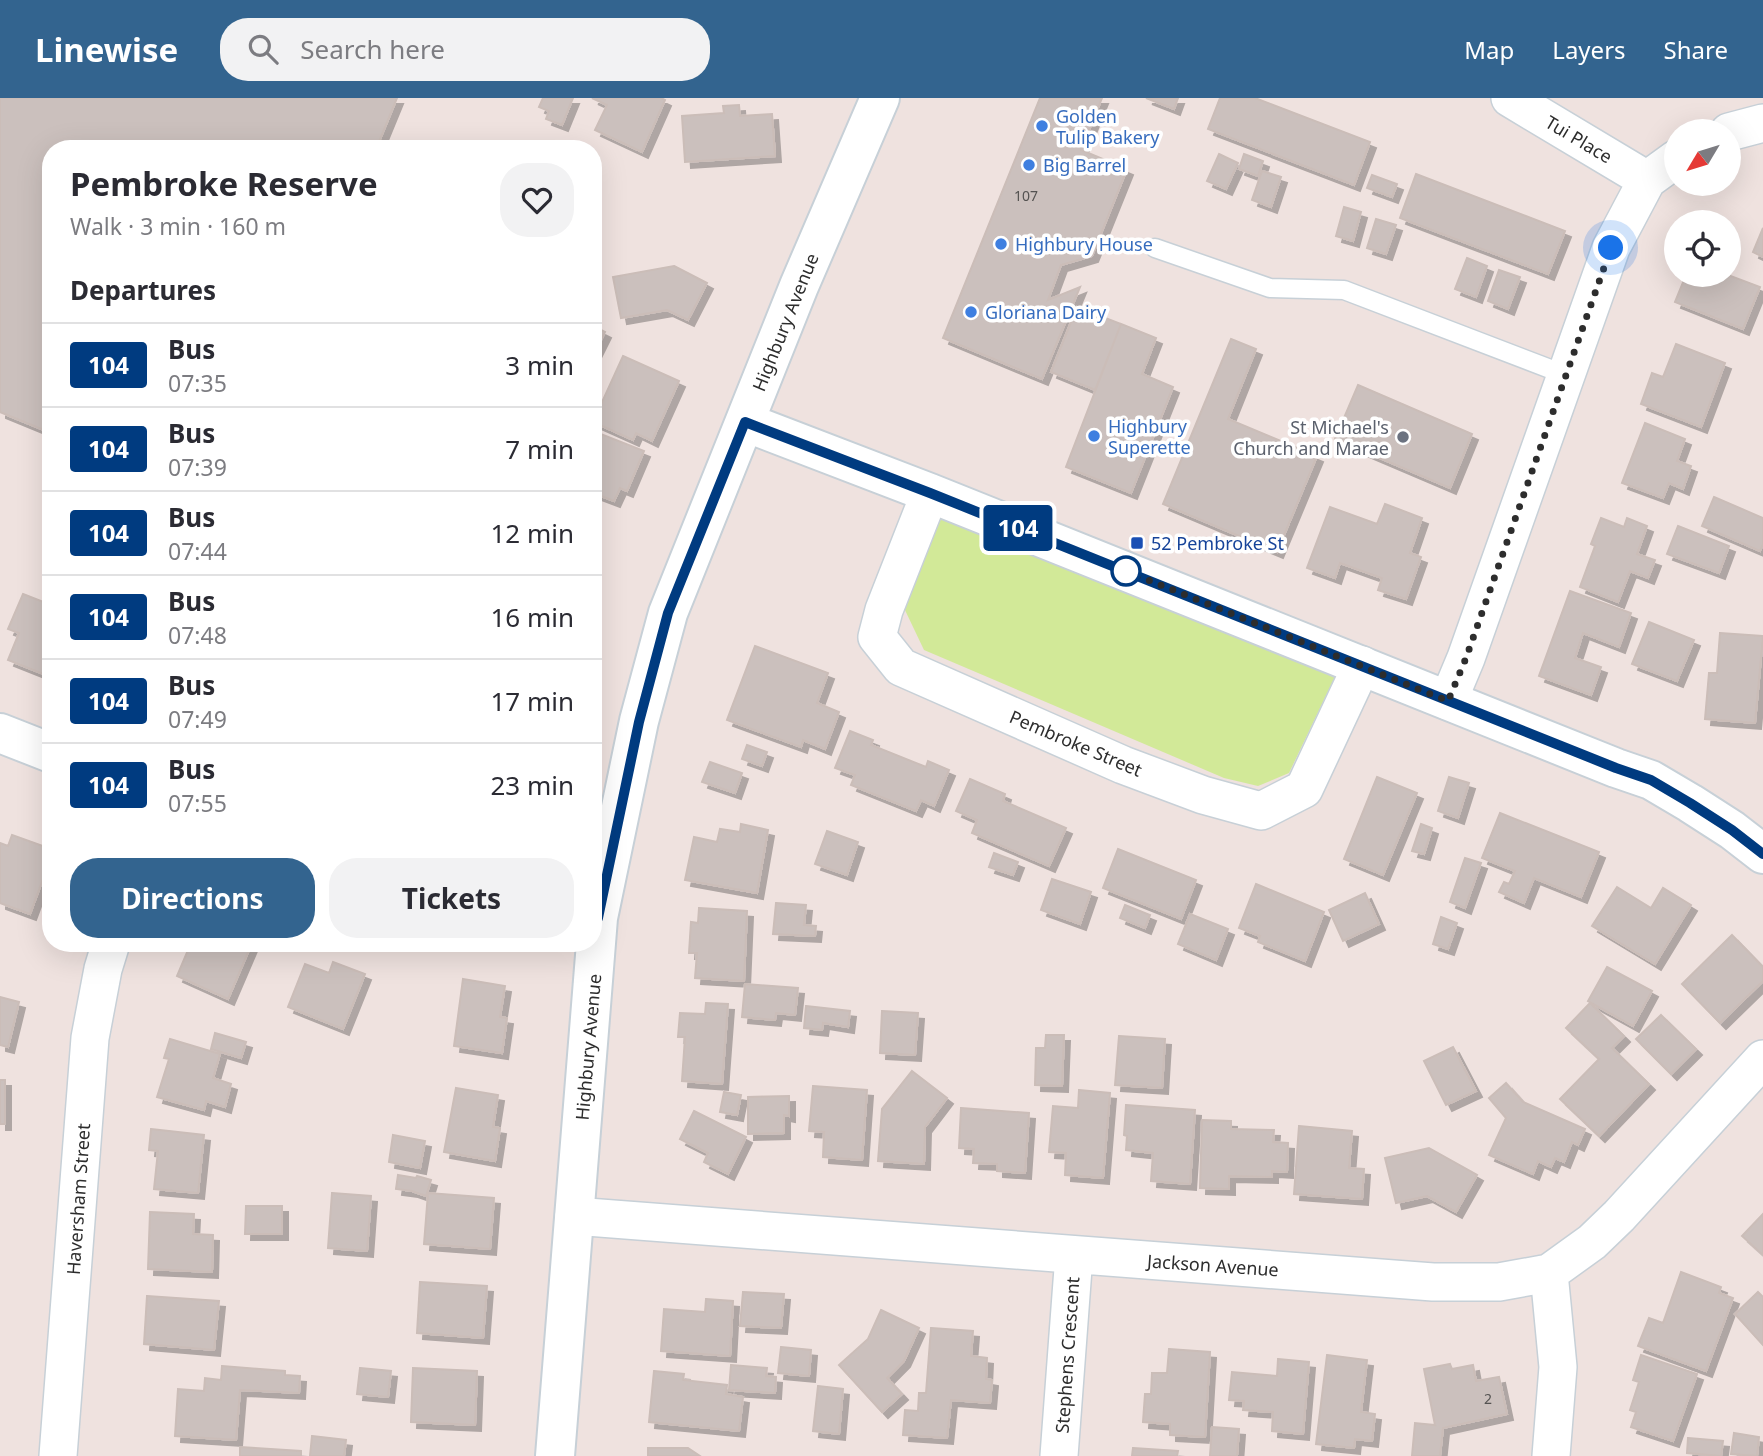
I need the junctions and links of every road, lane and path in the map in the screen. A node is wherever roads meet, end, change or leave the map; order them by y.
1 (880, 98) edge
2 (1510, 98) edge
3 (1763, 123) edge
4 (1741, 129) edge
5 (1664, 168) edge
6 (1647, 180) junction
7 (1155, 248) dead end
8 (1566, 375) junction
9 (745, 422) junction
10 (930, 493) junction
11 (1362, 665) junction
12 (1448, 701) junction
13 (0, 733) edge
14 (42, 749) edge
15 (1763, 854) edge
16 (602, 891) edge
17 (108, 952) edge
18 (593, 952) edge
19 (1763, 1059) edge
20 (574, 1216) junction
21 (1074, 1255) junction
22 (1549, 1273) junction
23 (58, 1456) edge
24 (555, 1456) edge
25 (1059, 1456) edge
26 (1551, 1456) edge

1 - 9 street, Highbury Avenue
2 - 6 street, Tui Place
3 - 4 street
5 - 6 street
6 - 8 street
7 - 8 lane
8 - 12 street
9 - 10 street
9 - 16 street, Highbury Avenue
10 - 11 street
10 - 11 street, Pembroke Street
11 - 12 street
12 - 15 street
13 - 14 street
17 - 23 street, Haversham Street
18 - 20 street, Highbury Avenue
19 - 22 street, Jackson Avenue
20 - 21 street, Jackson Avenue
20 - 24 street, Highbury Avenue
21 - 22 street, Jackson Avenue
21 - 25 street, Stephens Crescent
22 - 26 street

